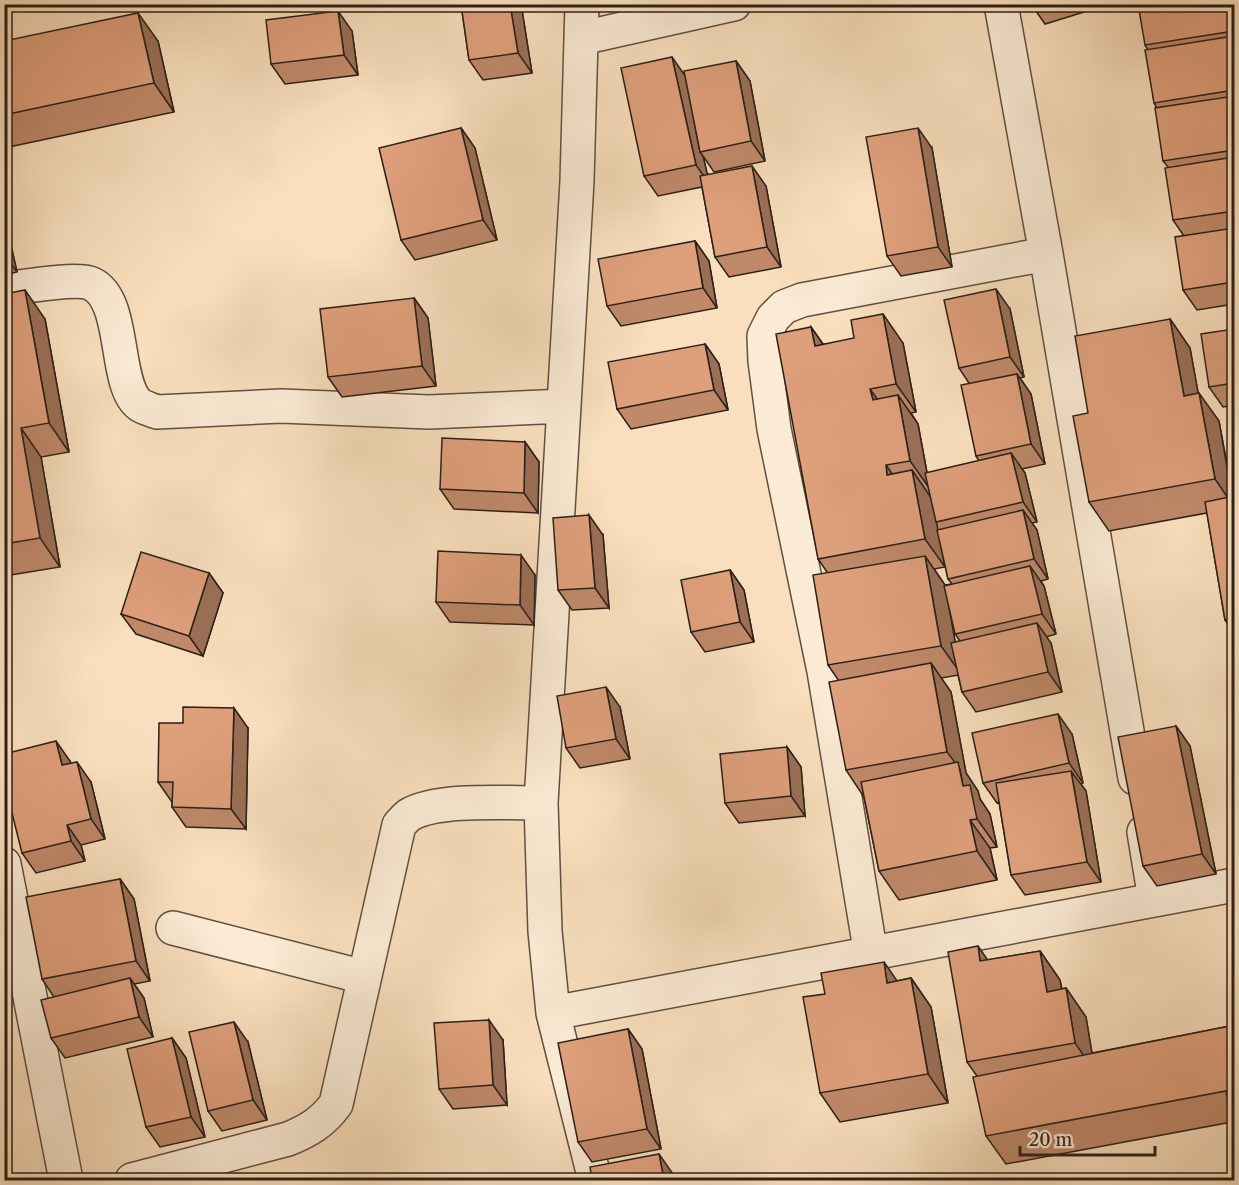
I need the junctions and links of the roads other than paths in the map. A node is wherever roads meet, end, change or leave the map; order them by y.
1 (582, 4) edge
2 (734, 4) edge
3 (1001, 4) edge
4 (582, 38) junction
5 (1046, 254) junction
6 (4, 289) edge
7 (564, 406) junction
8 (541, 802) junction
9 (4, 864) edge
10 (1234, 885) edge
11 (1155, 898) junction
12 (173, 928) dead end
13 (871, 955) junction
14 (364, 977) junction
15 (553, 1013) junction
16 (66, 1180) edge
17 (132, 1180) edge
18 (595, 1180) edge

1 - 4 street
2 - 4 street
3 - 5 street
4 - 7 street
5 - 11 street
5 - 13 street
6 - 7 street
7 - 8 street
8 - 14 street
8 - 15 street
9 - 16 street
10 - 11 street
11 - 13 street
12 - 14 street
13 - 15 street
14 - 17 street
15 - 18 street

